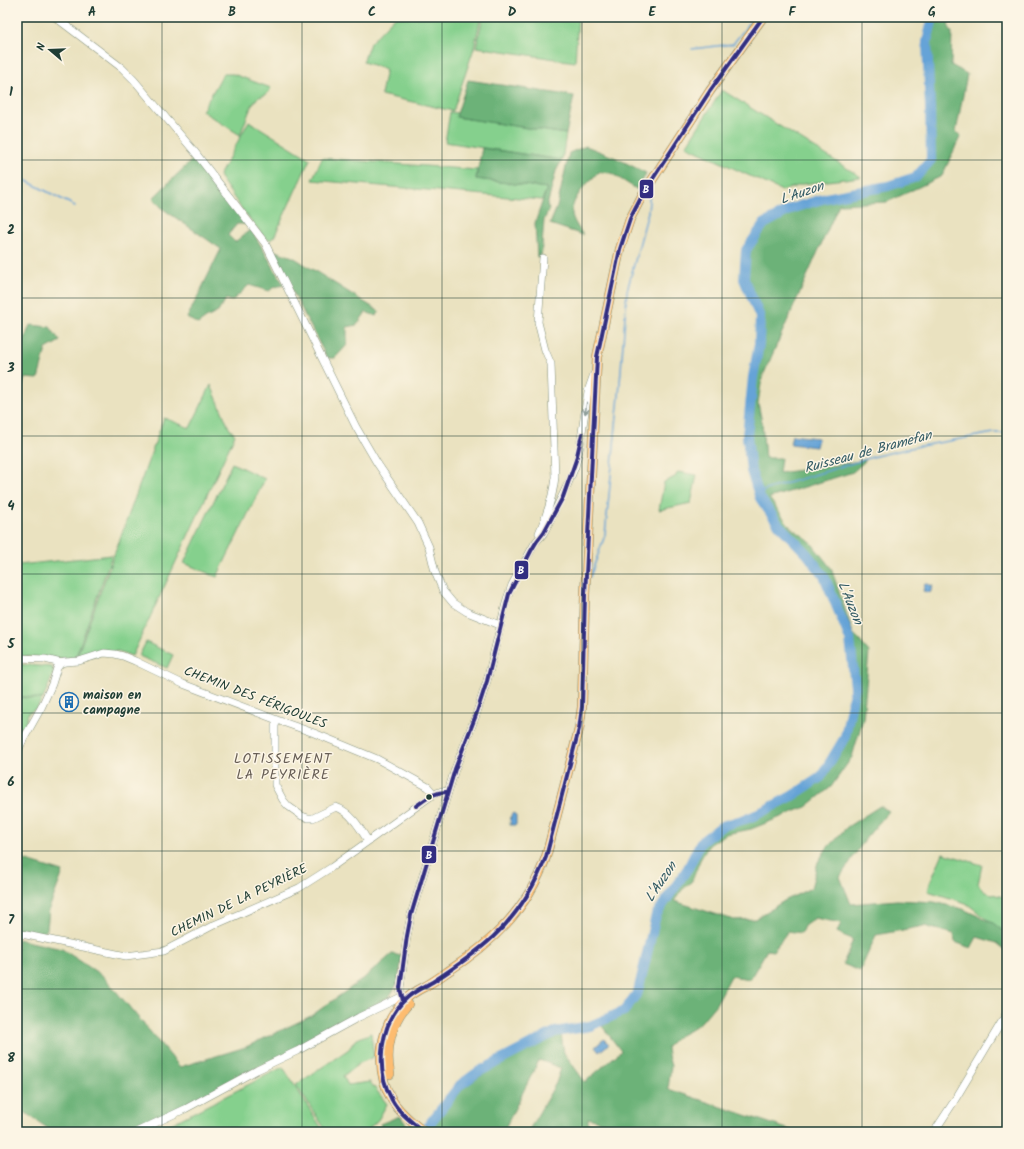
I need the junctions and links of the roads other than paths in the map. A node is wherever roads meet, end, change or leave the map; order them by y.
1 (56, 17) edge
2 (763, 17) edge
3 (542, 258) dead end
4 (596, 370) junction
5 (535, 543) junction
6 (500, 625) junction
7 (17, 658) edge
8 (61, 663) junction
9 (276, 720) junction
10 (17, 753) edge
11 (448, 792) junction
12 (434, 794) junction
13 (368, 841) junction
14 (17, 933) edge
15 (405, 1000) junction
16 (1007, 1012) edge
17 (407, 1118) junction
18 (136, 1132) edge
19 (424, 1132) edge
20 (934, 1132) edge

1 - 6 street
2 - 4 main road
3 - 5 street
4 -> 5 street
4 - 15 main road
5 - 6 street
6 - 11 street
7 - 8 street, CHEMIN DES FÉRIGOULES
8 - 9 street, CHEMIN DES FÉRIGOULES
8 - 10 street
9 - 12 street, CHEMIN DES FÉRIGOULES
9 - 13 street
11 - 12 street, CHEMIN DE LA PEYRIÈRE
11 - 15 street
12 - 13 street, CHEMIN DE LA PEYRIÈRE
13 - 14 street, CHEMIN DE LA PEYRIÈRE
15 - 17 main road
15 - 17 main road
15 - 18 street
16 - 20 street
17 - 19 main road

